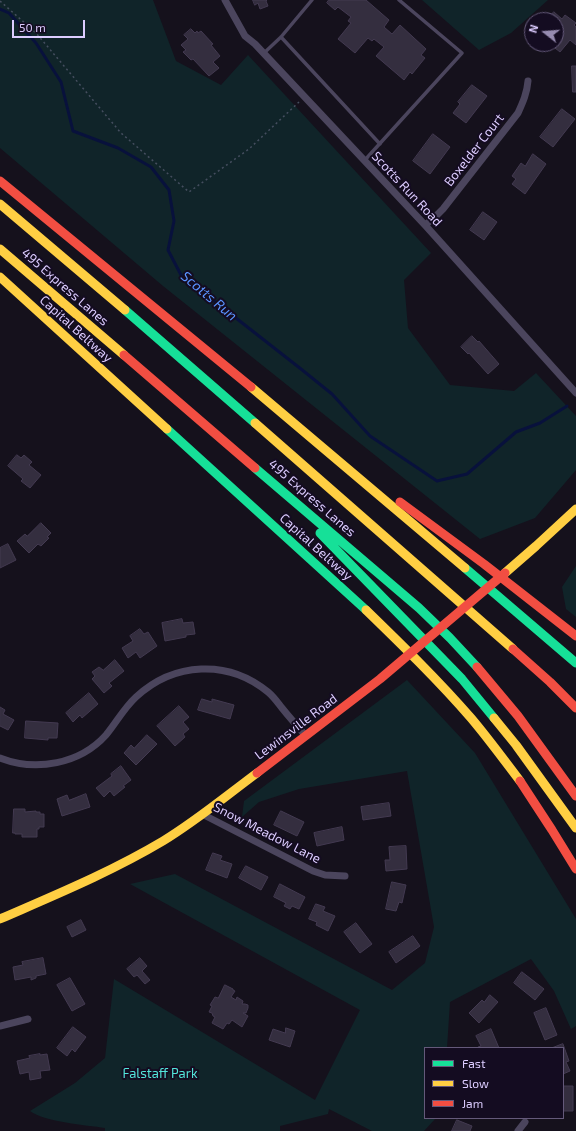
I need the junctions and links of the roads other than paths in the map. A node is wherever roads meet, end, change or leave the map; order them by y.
1 (225, 0) edge
2 (312, 0) edge
3 (399, 0) edge
4 (281, 37) junction
5 (264, 53) junction
6 (528, 81) dead end
7 (380, 144) junction
8 (364, 161) junction
9 (0, 181) edge
10 (0, 204) edge
11 (425, 225) junction
12 (0, 249) edge
13 (0, 277) edge
14 (576, 393) edge
15 (288, 418) junction
16 (255, 467) junction
17 (576, 508) edge
18 (576, 636) edge
19 (576, 663) edge
20 (550, 682) junction
21 (576, 703) edge
22 (576, 708) edge
23 (306, 736) junction
24 (0, 758) edge
25 (576, 796) edge
26 (202, 814) junction
27 (576, 828) edge
28 (576, 869) edge
29 (345, 876) dead end
30 (0, 919) edge
31 (28, 1019) dead end
32 (0, 1026) edge
33 (525, 1122) dead end
34 (518, 1131) edge

1 - 5 street, Scotts Run Road
2 - 4 lane
3 - 7 lane
4 - 5 lane
4 - 7 lane
5 - 8 street, Scotts Run Road
6 - 11 street, Boxelder Court
7 - 8 lane
8 - 11 street, Scotts Run Road
9 - 15 main road
10 - 20 main road, 495 Express Lanes
11 - 14 street, Scotts Run Road
12 - 16 main road, 495 Express Lanes
13 - 28 main road, Capital Beltway
15 - 18 main road
15 - 19 main road
16 - 25 main road, 495 Express Lanes
16 - 27 main road
17 - 23 main road, Lewinsville Road
20 - 21 main road
20 - 22 main road, 495 Express Lanes
23 - 24 street
23 - 26 main road, Lewinsville Road
26 - 29 street, Snow Meadow Lane
26 - 30 main road, Lewinsville Road
31 - 32 street
33 - 34 street

